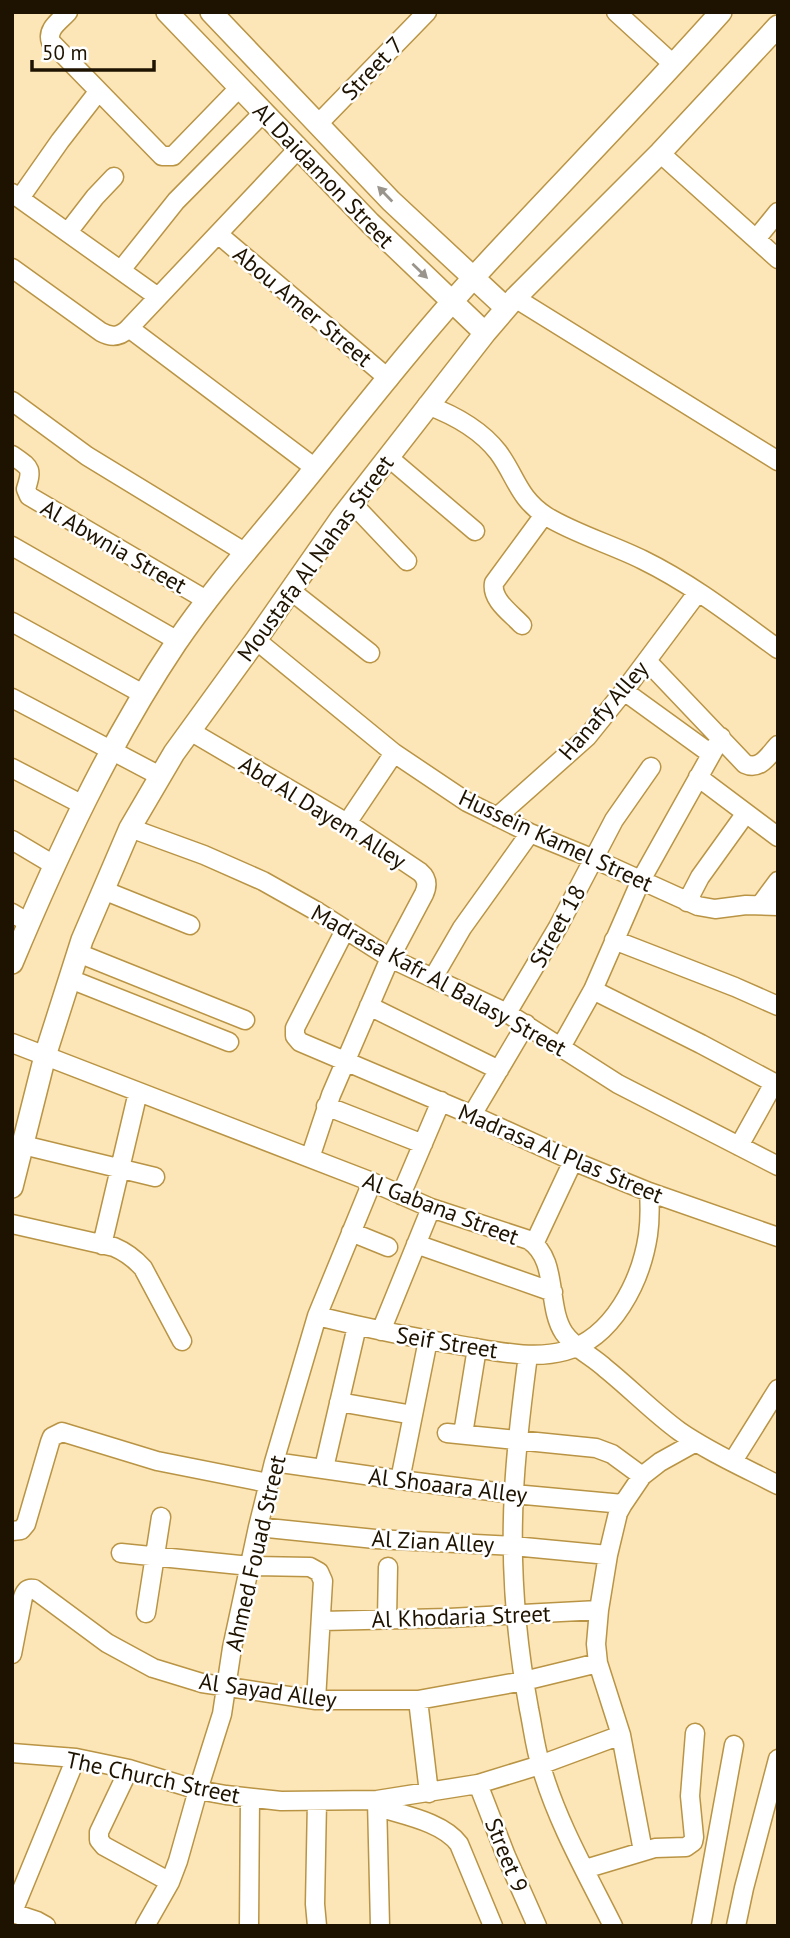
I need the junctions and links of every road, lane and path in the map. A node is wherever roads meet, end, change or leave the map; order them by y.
1 (68, 12) edge
2 (167, 12) edge
3 (427, 12) edge
4 (616, 12) edge
5 (720, 12) edge
6 (215, 14) edge
7 (778, 26) edge
8 (674, 65) junction
9 (239, 88) junction
10 (98, 92) junction
11 (263, 113) junction
12 (318, 124) junction
13 (298, 149) junction
14 (660, 153) junction
15 (114, 177) dead end
16 (16, 195) edge
17 (778, 212) edge
18 (68, 232) junction
19 (218, 234) junction
20 (756, 239) junction
21 (778, 259) edge
22 (12, 268) edge
23 (121, 270) junction
24 (474, 278) junction
25 (158, 298) junction
26 (452, 303) junction
27 (511, 303) junction
28 (129, 328) junction
29 (485, 333) junction
30 (389, 379) junction
31 (12, 401) edge
32 (427, 405) junction
33 (12, 455) edge
34 (388, 457) junction
35 (778, 461) edge
36 (315, 468) junction
37 (352, 503) junction
38 (544, 515) junction
39 (475, 531) dead end
40 (12, 546) edge
41 (246, 553) junction
42 (407, 561) dead end
43 (290, 590) junction
44 (698, 592) junction
45 (208, 600) junction
46 (12, 622) edge
47 (522, 625) dead end
48 (257, 640) junction
49 (178, 641) junction
50 (778, 649) edge
51 (370, 653) dead end
52 (647, 661) junction
53 (624, 691) junction
54 (144, 694) junction
55 (12, 698) edge
56 (190, 731) junction
57 (720, 737) junction
58 (778, 745) edge
59 (113, 751) junction
60 (394, 753) junction
61 (711, 754) junction
62 (651, 767) dead end
63 (12, 768) edge
64 (160, 776) junction
65 (698, 777) junction
66 (83, 805) junction
67 (746, 813) junction
68 (496, 817) junction
69 (347, 823) junction
70 (130, 828) junction
71 (530, 833) junction
72 (778, 837) edge
73 (12, 840) edge
74 (594, 859) junction
75 (54, 865) junction
76 (641, 880) junction
77 (778, 881) edge
78 (103, 890) junction
79 (687, 902) junction
80 (769, 905) edge
81 (21, 918) edge
82 (190, 925) dead end
83 (345, 930) junction
84 (614, 940) junction
85 (78, 953) junction
86 (390, 958) junction
87 (12, 963) edge
88 (433, 978) junction
89 (70, 979) junction
90 (593, 990) junction
91 (369, 1006) junction
92 (778, 1006) edge
93 (507, 1013) junction
94 (245, 1020) dead end
95 (526, 1024) junction
96 (229, 1042) dead end
97 (12, 1043) edge
98 (561, 1047) junction
99 (45, 1056) junction
100 (346, 1062) junction
101 (499, 1070) junction
102 (776, 1084) edge
103 (138, 1092) junction
104 (441, 1101) junction
105 (326, 1106) junction
106 (472, 1115) junction
107 (423, 1144) junction
108 (23, 1145) junction
109 (739, 1146) junction
110 (310, 1158) junction
111 (573, 1161) junction
112 (778, 1166) edge
113 (120, 1168) junction
114 (155, 1177) dead end
115 (372, 1182) junction
116 (12, 1187) edge
117 (649, 1192) junction
118 (401, 1195) junction
119 (431, 1208) junction
120 (12, 1224) edge
121 (351, 1232) junction
122 (778, 1237) edge
123 (416, 1244) junction
124 (534, 1244) junction
125 (102, 1245) junction
126 (388, 1247) dead end
127 (553, 1292) junction
128 (317, 1316) junction
129 (357, 1326) junction
130 (381, 1331) junction
131 (182, 1340) dead end
132 (428, 1340) junction
133 (578, 1347) junction
134 (477, 1348) junction
135 (528, 1355) junction
136 (778, 1389) edge
137 (339, 1402) junction
138 (413, 1415) junction
139 (517, 1440) junction
140 (696, 1442) junction
141 (733, 1461) junction
142 (274, 1462) junction
143 (324, 1468) junction
144 (642, 1476) junction
145 (400, 1480) junction
146 (268, 1483) junction
147 (778, 1485) edge
148 (514, 1494) junction
149 (622, 1504) junction
150 (162, 1517) dead end
151 (258, 1527) junction
152 (12, 1531) edge
153 (513, 1546) junction
154 (121, 1553) dead end
155 (608, 1555) junction
156 (155, 1557) junction
157 (250, 1566) junction
158 (388, 1567) dead end
159 (599, 1610) junction
160 (146, 1614) dead end
161 (517, 1615) junction
162 (15, 1619) edge
163 (387, 1619) junction
164 (322, 1621) junction
165 (12, 1654) edge
166 (598, 1663) junction
167 (524, 1681) junction
168 (227, 1687) junction
169 (316, 1700) junction
170 (418, 1700) junction
171 (695, 1732) dead end
172 (621, 1735) junction
173 (734, 1745) dead end
174 (12, 1753) edge
175 (76, 1758) junction
176 (778, 1759) edge
177 (540, 1765) junction
178 (128, 1769) junction
179 (478, 1784) junction
180 (198, 1790) junction
181 (429, 1793) junction
182 (250, 1798) junction
183 (317, 1801) junction
184 (378, 1804) junction
185 (643, 1851) junction
186 (585, 1869) junction
187 (170, 1882) junction
188 (13, 1913) edge
189 (46, 1926) edge
190 (145, 1926) edge
191 (249, 1926) edge
192 (317, 1926) edge
193 (380, 1926) edge
194 (493, 1926) edge
195 (537, 1926) edge
196 (613, 1926) edge
197 (701, 1926) edge
198 (736, 1926) edge

1 - 10 street
2 - 9 street, Al Daidamon Street
3 - 12 street, Street 7
4 - 8 street
5 - 8 street
6 - 12 street, Al Daidamon Street
7 - 14 street, Moustafa Al Nahas Street
8 - 24 street
9 - 10 street
9 - 11 street, Al Daidamon Street
10 - 16 street
11 - 13 street, Al Daidamon Street
11 - 23 street
24 -> 12 street, Al Daidamon Street
13 - 19 street
13 -> 26 street, Al Daidamon Street
14 - 20 street
14 - 27 street, Moustafa Al Nahas Street
15 - 18 street
16 - 18 street
17 - 20 street
18 - 23 street
19 - 25 street
19 - 30 street, Abou Amer Street
20 - 21 street
22 - 28 street
23 - 25 street
24 - 26 street
24 - 27 street, Al Daidamon Street
25 - 28 street
26 - 29 street, Al Daidamon Street
26 - 30 street
27 - 29 street, Moustafa Al Nahas Street
27 - 35 street
28 - 36 street
29 - 32 street, Moustafa Al Nahas Street
30 - 36 street
31 - 41 street
32 - 34 street, Moustafa Al Nahas Street
32 - 38 street
33 - 45 street, Al Abwnia Street
34 - 37 street, Moustafa Al Nahas Street
34 - 39 street
36 - 41 street
37 - 42 street
37 - 43 street, Moustafa Al Nahas Street
38 - 44 street
38 - 47 street
40 - 49 street
41 - 45 street
43 - 48 street, Moustafa Al Nahas Street
43 - 51 street
44 - 50 street
44 - 52 street, Hanafy Alley
45 - 49 street
46 - 54 street
48 - 56 street, Moustafa Al Nahas Street
48 - 60 street, Hussein Kamel Street
49 - 54 street
52 - 53 street, Hanafy Alley
52 - 57 street
53 - 61 street
53 - 68 street, Hanafy Alley
54 - 59 street
55 - 59 street
56 - 64 street, Moustafa Al Nahas Street
56 - 69 street, Abd Al Dayem Alley
57 - 58 street
57 - 61 street
59 - 64 street
59 - 66 street
60 - 68 street, Hussein Kamel Street
60 - 69 street
61 - 65 street
62 - 74 street, Street 18
63 - 66 street
64 - 70 street, Moustafa Al Nahas Street
65 - 67 street
65 - 76 street
66 - 75 street
67 - 72 street
67 - 79 street
68 - 71 street, Hussein Kamel Street
69 - 86 street, Abd Al Dayem Alley
70 - 78 street, Moustafa Al Nahas Street
70 - 83 street, Madrasa Kafr Al Balasy Street
71 - 74 street, Hussein Kamel Street
71 - 88 street
73 - 75 street
74 - 76 street, Hussein Kamel Street
74 - 93 street, Street 18
75 - 81 street
76 - 79 street, Hussein Kamel Street
76 - 84 street
77 - 80 street
78 - 82 street
78 - 85 street, Moustafa Al Nahas Street
79 - 80 street, Hussein Kamel Street
81 - 87 street
83 - 86 street, Madrasa Kafr Al Balasy Street
83 - 100 street, Madrasa Al Plas Street
84 - 90 street
84 - 92 street
85 - 89 street, Moustafa Al Nahas Street
85 - 94 street
86 - 88 street, Madrasa Kafr Al Balasy Street
86 - 91 street, Abd Al Dayem Alley
88 - 93 street, Madrasa Kafr Al Balasy Street
89 - 96 street
89 - 99 street, Moustafa Al Nahas Street
90 - 98 street
90 - 102 street
91 - 100 street, Abd Al Dayem Alley
91 - 101 street
93 - 95 street, Madrasa Kafr Al Balasy Street
95 - 98 street, Madrasa Kafr Al Balasy Street
95 - 101 street
97 - 99 street, Al Gabana Street
98 - 109 street, Madrasa Kafr Al Balasy Street
99 - 103 street, Al Gabana Street
99 - 108 street, Moustafa Al Nahas Street
100 - 104 street, Madrasa Al Plas Street
100 - 105 street, Abd Al Dayem Alley
101 - 106 street
102 - 109 street
103 - 110 street, Al Gabana Street
103 - 113 street
104 - 106 street, Madrasa Al Plas Street
104 - 107 street
105 - 107 street
105 - 110 street, Abd Al Dayem Alley
106 - 111 street, Madrasa Al Plas Street
107 - 118 street
108 - 113 street
108 - 116 street, Moustafa Al Nahas Street
109 - 112 street, Madrasa Kafr Al Balasy Street
110 - 115 street, Al Gabana Street
111 - 117 street, Madrasa Al Plas Street
111 - 124 street
113 - 114 street
113 - 125 street
115 - 118 street, Al Gabana Street
115 - 121 street, Ahmed Fouad Street
117 - 122 street, Madrasa Al Plas Street
117 - 133 street
118 - 119 street, Al Gabana Street
119 - 123 street
119 - 124 street, Al Gabana Street
120 - 125 street
121 - 126 street
121 - 128 street, Ahmed Fouad Street
123 - 127 street
123 - 130 street
124 - 127 street, Al Gabana Street
125 - 131 street
127 - 133 street, Al Gabana Street
128 - 129 street, Seif Street
128 - 142 street, Ahmed Fouad Street
129 - 130 street, Seif Street
129 - 137 street
130 - 132 street, Seif Street
132 - 134 street, Seif Street
132 - 138 street
133 - 135 street, Seif Street
133 - 140 street, Al Gabana Street
134 - 135 street, Seif Street
134 - 139 street
135 - 139 street
136 - 141 street
137 - 138 street
137 - 143 street
138 - 145 street
139 - 144 street
139 - 148 street
140 - 141 street, Al Gabana Street
140 - 144 street
141 - 147 street, Al Gabana Street
142 - 143 street, Al Shoaara Alley
142 - 146 street, Ahmed Fouad Street
143 - 145 street, Al Shoaara Alley
144 - 149 street
145 - 148 street, Al Shoaara Alley
146 - 151 street, Ahmed Fouad Street
146 - 152 street
148 - 149 street, Al Shoaara Alley
148 - 153 street
149 - 155 street
150 - 156 street
151 - 153 street, Al Zian Alley
151 - 157 street, Ahmed Fouad Street
153 - 155 street, Al Zian Alley
153 - 161 street
154 - 156 street
155 - 159 street
156 - 157 street
156 - 160 street
157 - 164 street
157 - 168 street, Ahmed Fouad Street
158 - 163 street
159 - 161 street, Al Khodaria Street
159 - 166 street
161 - 163 street, Al Khodaria Street
161 - 167 street
162 - 165 street, Al Sayad Alley
162 - 168 street, Al Sayad Alley
163 - 164 street, Al Khodaria Street
164 - 169 street
166 - 167 street, Al Sayad Alley
166 - 172 street
167 - 170 street, Al Sayad Alley
167 - 177 street
168 - 169 street, Al Sayad Alley
168 - 180 street, Ahmed Fouad Street
169 - 170 street, Al Sayad Alley
170 - 181 street
171 - 185 street
172 - 177 street, The Church Street
172 - 185 street
173 - 197 street
174 - 175 street, The Church Street
175 - 178 street, The Church Street
175 - 188 street
176 - 198 street
177 - 179 street, The Church Street
177 - 186 street
178 - 180 street, The Church Street
178 - 187 street
179 - 181 street, The Church Street
179 - 195 street, Street 9
180 - 182 street, The Church Street
180 - 187 street, Ahmed Fouad Street
181 - 184 street, The Church Street
182 - 183 street, The Church Street
182 - 191 street
183 - 184 street, The Church Street
183 - 192 street
184 - 193 street
184 - 194 street
185 - 186 street
186 - 196 street
187 - 190 street, Ahmed Fouad Street
188 - 189 street

